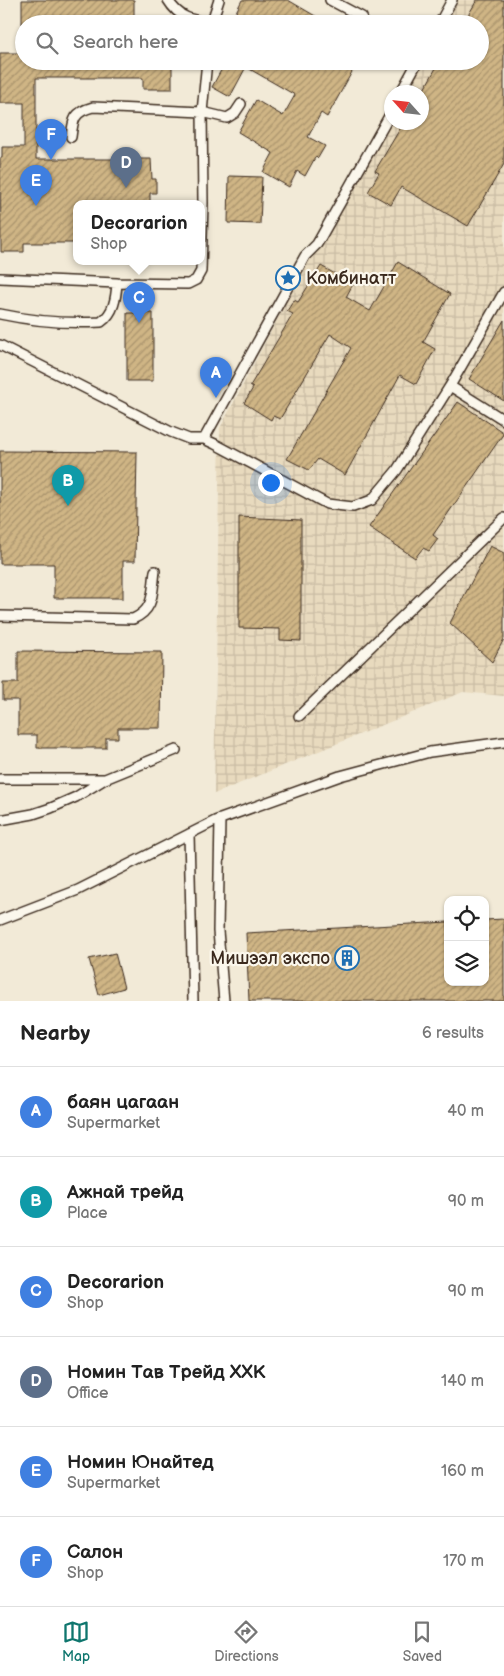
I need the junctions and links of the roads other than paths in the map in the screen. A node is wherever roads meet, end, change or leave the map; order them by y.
1 (168, 0) edge
2 (219, 0) edge
3 (330, 0) edge
4 (452, 0) edge
5 (182, 15) edge
6 (214, 15) edge
7 (358, 15) edge
8 (444, 15) edge
9 (206, 70) edge
10 (413, 70) edge
11 (405, 85) edge
12 (241, 104) dead end
13 (202, 112) junction
14 (384, 125) edge
15 (71, 137) dead end
16 (204, 200) edge
17 (201, 265) edge
18 (0, 278) edge
19 (116, 283) junction
20 (504, 292) edge
21 (0, 314) edge
22 (0, 345) edge
23 (450, 386) junction
24 (504, 420) edge
25 (204, 440) junction
26 (504, 518) edge
27 (155, 571) dead end
28 (0, 616) edge
29 (299, 716) dead end
30 (504, 742) edge
31 (176, 750) dead end
32 (0, 779) edge
33 (104, 779) junction
34 (0, 820) edge
35 (220, 820) junction
36 (189, 834) junction
37 (0, 920) edge
38 (193, 1001) edge
39 (224, 1001) edge

1 - 5 lane
2 - 6 lane
3 - 7 lane
4 - 8 lane
9 - 13 lane
10 - 11 lane
12 - 13 lane
13 - 15 lane
13 - 16 lane
14 - 25 lane
17 - 19 lane
18 - 19 lane
19 - 21 lane
20 - 23 lane
22 - 25 lane
23 - 24 lane
23 - 25 lane
26 - 29 lane
27 - 28 lane
30 - 35 lane
31 - 33 lane
32 - 33 lane
33 - 34 lane
35 - 36 lane
35 - 39 lane
36 - 37 lane
36 - 38 lane

